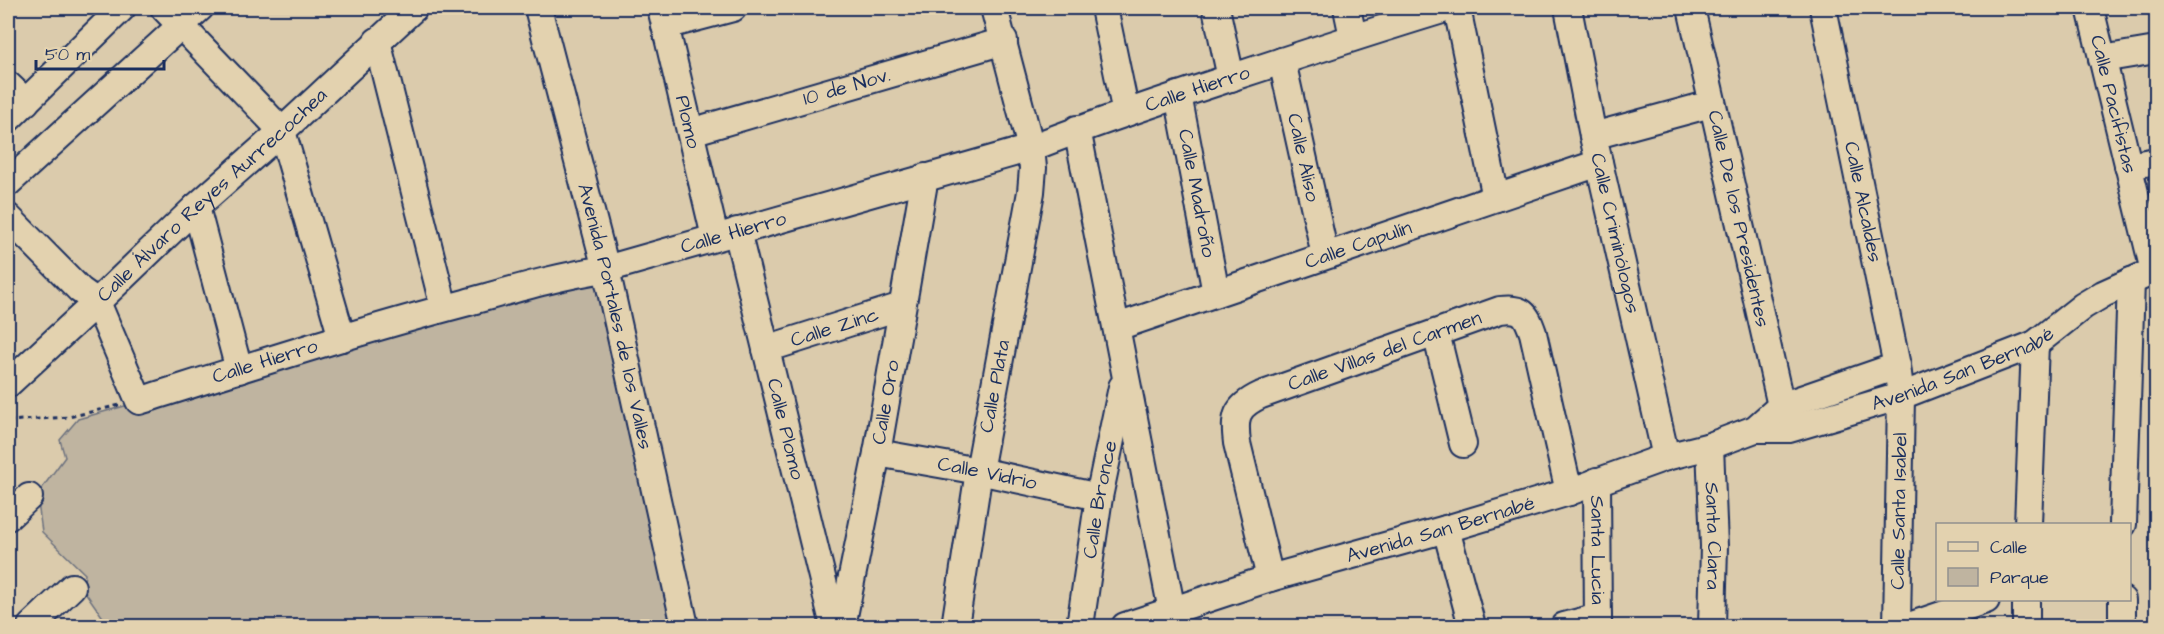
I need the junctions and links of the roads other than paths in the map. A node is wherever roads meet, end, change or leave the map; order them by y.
1 (121, 8) edge
2 (200, 8) edge
3 (414, 8) edge
4 (538, 8) edge
5 (733, 8) edge
6 (994, 8) edge
7 (1104, 8) edge
8 (1216, 8) edge
9 (1347, 8) edge
10 (1449, 8) edge
11 (1457, 8) edge
12 (1568, 8) edge
13 (1691, 8) edge
14 (1823, 8) edge
15 (2090, 8) edge
16 (172, 16) edge
17 (663, 17) edge
18 (1353, 37) junction
19 (377, 41) junction
20 (1004, 41) junction
21 (2157, 50) edge
22 (2102, 59) junction
23 (1282, 61) junction
24 (1231, 78) junction
25 (1178, 96) junction
26 (14, 102) edge
27 (1711, 104) junction
28 (1126, 113) junction
29 (1077, 129) junction
30 (282, 131) junction
31 (691, 132) junction
32 (1593, 136) junction
33 (1031, 148) junction
34 (2157, 162) edge
35 (1599, 163) junction
36 (2128, 166) junction
37 (925, 177) junction
38 (8, 183) edge
39 (1496, 198) junction
40 (196, 207) junction
41 (8, 217) edge
42 (726, 234) junction
43 (1325, 255) junction
44 (606, 268) junction
45 (2156, 270) edge
46 (2131, 281) junction
47 (1216, 293) junction
48 (98, 302) junction
49 (902, 306) junction
50 (444, 308) junction
51 (1117, 327) junction
52 (1436, 333) junction
53 (342, 338) junction
54 (2036, 344) junction
55 (766, 349) junction
56 (1897, 366) junction
57 (239, 370) junction
58 (1125, 375) junction
59 (8, 384) edge
60 (1901, 396) junction
61 (1785, 418) junction
62 (1463, 444) dead end
63 (1710, 447) junction
64 (877, 453) junction
65 (1666, 457) junction
66 (979, 471) junction
67 (1598, 482) junction
68 (1569, 492) junction
69 (30, 496) dead end
70 (1099, 497) junction
71 (8, 517) edge
72 (2028, 523) edge
73 (2123, 523) edge
74 (1446, 529) junction
75 (1270, 578) junction
76 (72, 588) dead end
77 (1983, 601) edge
78 (2026, 601) edge
79 (2122, 601) edge
80 (1172, 611) junction
81 (1598, 622) edge
82 (31, 627) edge
83 (686, 627) edge
84 (834, 627) edge
85 (842, 627) edge
86 (955, 627) edge
87 (1080, 627) edge
88 (1125, 627) edge
89 (1472, 627) edge
90 (1564, 627) edge
91 (1712, 627) edge
92 (1897, 627) edge
93 (1909, 627) edge
94 (2026, 627) edge
95 (2122, 627) edge

1 - 26 street
2 - 16 street
3 - 19 street, Calle Álvaro Reyes Aurrecochea
4 - 44 street, Avenida Portales de los Valles
5 - 17 street
6 - 20 street, Calle Plata
7 - 28 street
8 - 24 street
9 - 18 street
10 - 18 street, Calle Hierro
11 - 39 street
12 - 32 street, Calle Criminólogos
13 - 27 street, Calle De los Presidentes
14 - 56 street, Calle Alcaldes
15 - 22 street, Calle Pacifistas
16 - 30 street
16 - 38 street
17 - 31 street, Plomo
18 - 23 street, Calle Hierro
19 - 30 street, Calle Álvaro Reyes Aurrecochea
19 - 50 street
20 - 31 street, 10 de Nov.
20 - 33 street, Calle Plata
21 - 22 street
22 - 36 street, Calle Pacifistas
23 - 24 street, Calle Hierro
23 - 43 street, Calle Aliso
24 - 25 street, Calle Hierro
25 - 28 street, Calle Hierro
25 - 47 street, Calle Madroño
27 - 32 street
27 - 61 street, Calle De los Presidentes
28 - 29 street, Calle Hierro
29 - 33 street, Calle Hierro
29 - 51 street, Calle Bronce
30 - 40 street, Calle Álvaro Reyes Aurrecochea
30 - 53 street
31 - 42 street, Plomo
32 - 35 street, Calle Criminólogos
33 - 37 street, Calle Hierro
33 - 66 street, Calle Plata
34 - 36 street
35 - 39 street, Calle Capulín
35 - 65 street, Calle Criminólogos
36 - 45 street, Calle Pacifistas
37 - 42 street, Calle Hierro
37 - 49 street, Calle Oro
39 - 43 street, Calle Capulín
40 - 48 street, Calle Álvaro Reyes Aurrecochea
40 - 57 street
41 - 48 street
42 - 44 street, Calle Hierro
42 - 55 street, Calle Plomo
43 - 47 street, Calle Capulín
44 - 50 street, Calle Hierro
44 - 83 street, Avenida Portales de los Valles
45 - 46 street, Avenida San Bernabé
46 - 54 street, Avenida San Bernabé
46 - 73 street
47 - 51 street, Calle Capulín
48 - 57 street, Calle Hierro
48 - 59 street, Calle Álvaro Reyes Aurrecochea
49 - 55 street, Calle Zinc
49 - 64 street, Calle Oro
50 - 53 street, Calle Hierro
51 - 58 street, Calle Bronce
52 - 62 street
52 - 68 street, Calle Villas del Carmen
52 - 75 street, Calle Villas del Carmen
53 - 57 street, Calle Hierro
54 - 60 street, Avenida San Bernabé
54 - 72 street
55 - 84 street, Calle Plomo
56 - 60 street, Calle Alcaldes
56 - 61 street, Avenida San Bernabé
58 - 70 street, Calle Bronce
58 - 80 street, Calle Bronce
60 - 61 street, Avenida San Bernabé
60 - 92 street, Calle Santa Isabel
61 - 63 street, Avenida San Bernabé
63 - 65 street, Avenida San Bernabé
63 - 91 street, Santa Clara
64 - 66 street, Calle Vidrio
64 - 85 street, Calle Oro
65 - 67 street, Avenida San Bernabé
66 - 70 street, Calle Vidrio
66 - 86 street, Calle Plata
67 - 68 street, Avenida San Bernabé
67 - 81 street, Santa Lucia
68 - 74 street, Avenida San Bernabé
69 - 71 street
70 - 87 street, Calle Bronce
74 - 75 street, Avenida San Bernabé
74 - 89 street
75 - 80 street, Avenida San Bernabé
76 - 82 street
77 - 93 street
78 - 94 street
79 - 95 street
80 - 88 street, Avenida San Bernabé
81 - 90 street

